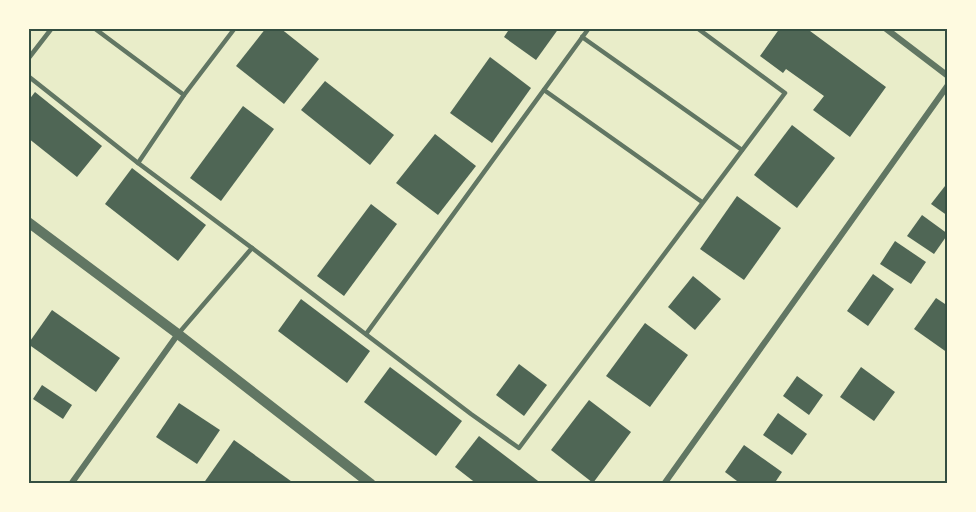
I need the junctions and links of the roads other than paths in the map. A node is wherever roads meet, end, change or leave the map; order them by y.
1 (52, 28) edge
2 (94, 28) edge
3 (235, 28) edge
4 (589, 28) edge
5 (697, 28) edge
6 (885, 28) edge
7 (582, 37) junction
8 (28, 59) edge
9 (28, 76) edge
10 (948, 76) edge
11 (948, 85) edge
12 (544, 90) junction
13 (184, 95) junction
14 (742, 150) junction
15 (138, 164) junction
16 (702, 202) junction
17 (28, 222) edge
18 (252, 248) junction
19 (178, 333) junction
20 (366, 334) junction
21 (71, 483) edge
22 (371, 483) edge
23 (664, 483) edge

1 - 8 lane
2 - 13 lane
3 - 13 lane
4 - 7 lane
5 - 14 lane
6 - 10 street
7 - 12 lane
7 - 14 lane
9 - 15 lane
11 - 23 street
12 - 16 lane
12 - 20 lane
13 - 15 lane
14 - 16 lane
15 - 18 lane
16 - 20 lane
17 - 19 street
18 - 19 lane
18 - 20 lane
19 - 21 street
19 - 22 street

